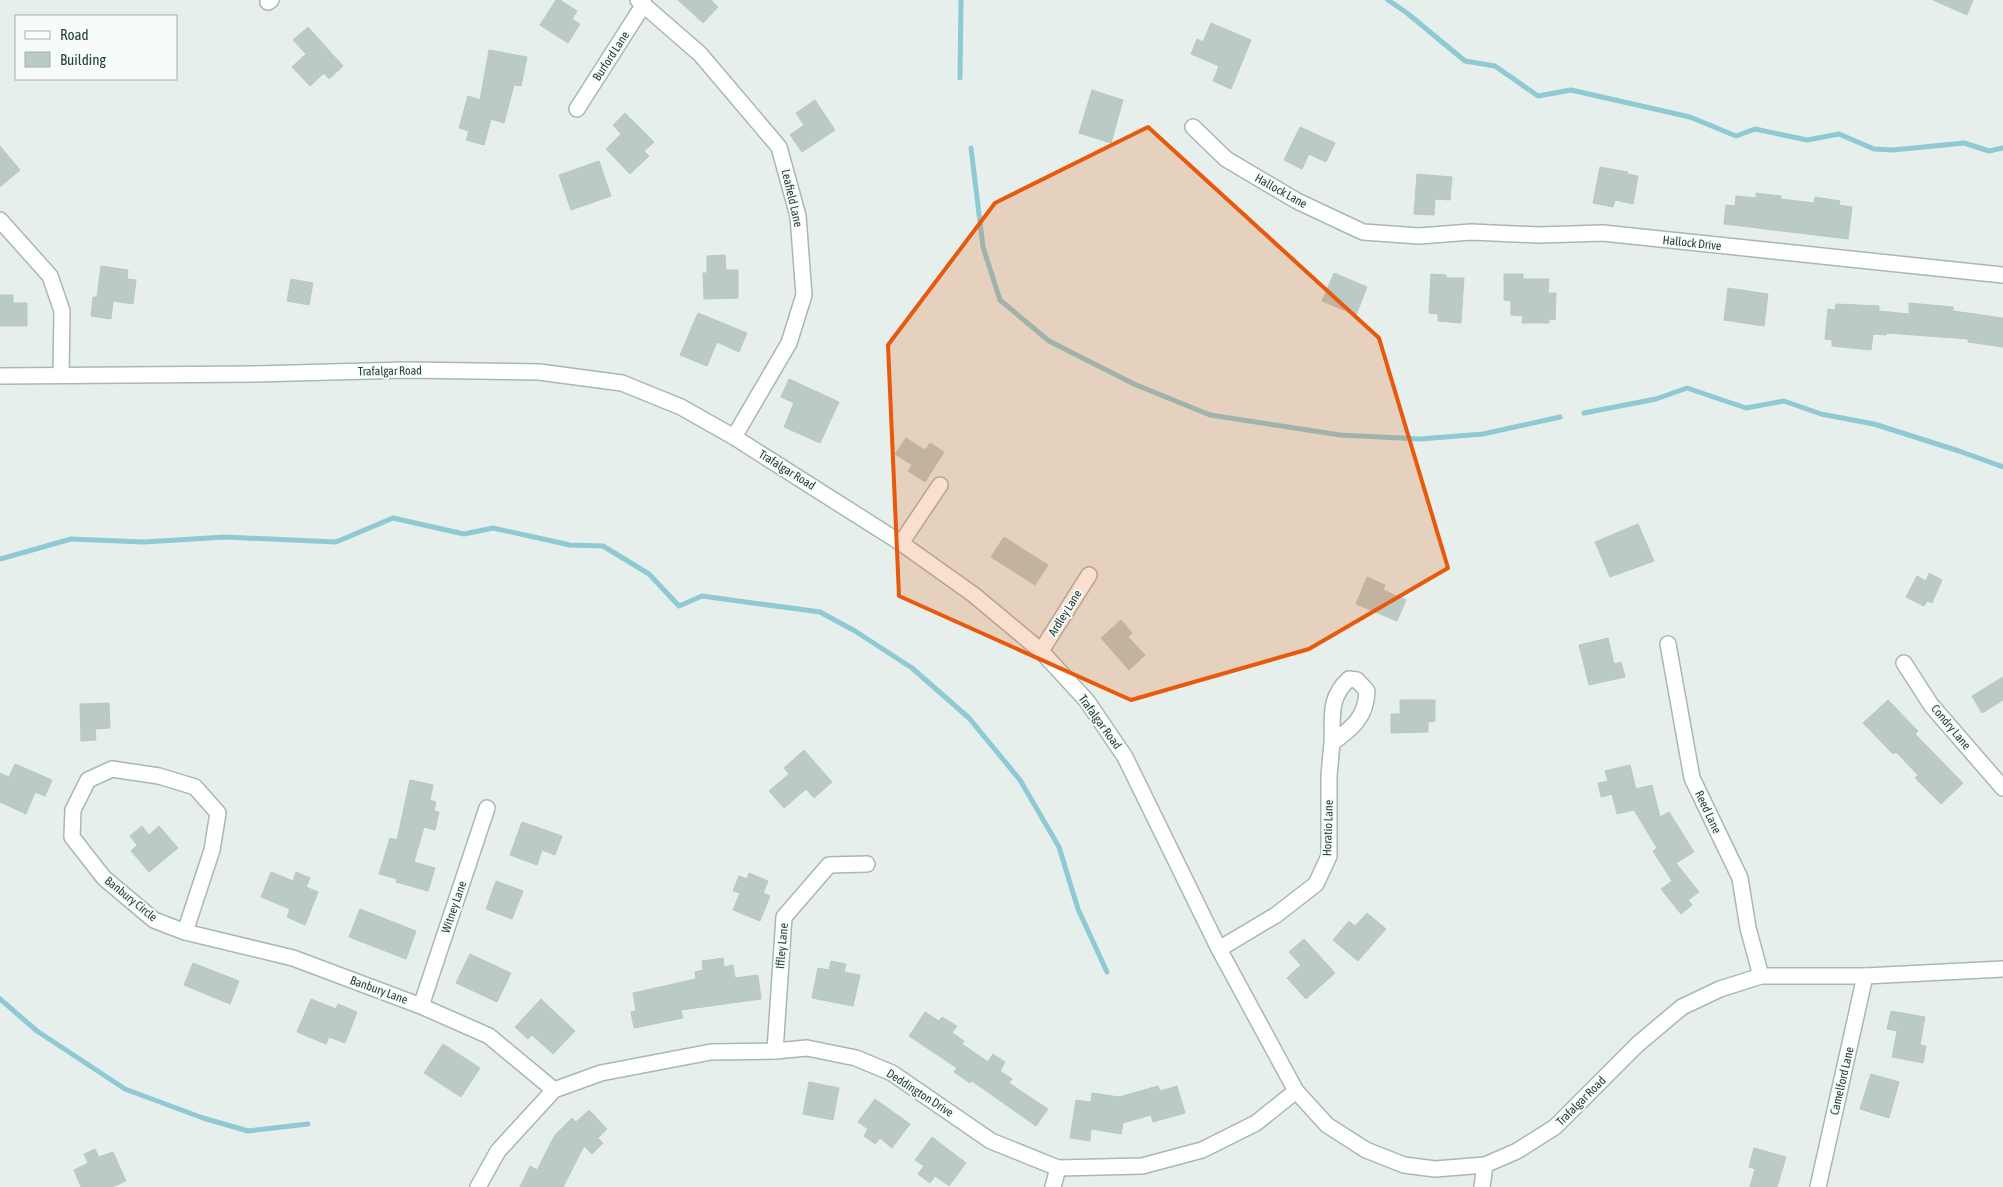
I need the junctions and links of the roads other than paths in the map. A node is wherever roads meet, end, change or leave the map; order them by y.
1 (641, 2) edge
2 (577, 109) dead end
3 (1193, 127) dead end
4 (0, 220) edge
5 (1380, 233) joint
6 (2003, 275) edge
7 (61, 375) junction
8 (0, 376) edge
9 (734, 437) junction
10 (940, 485) dead end
11 (901, 543) junction
12 (1089, 575) dead end
13 (1668, 644) dead end
14 (1041, 651) junction
15 (1904, 663) dead end
16 (1332, 743) dead end
17 (2003, 788) edge
18 (488, 808) dead end
19 (866, 864) dead end
20 (185, 932) junction
21 (1220, 949) junction
22 (2003, 969) edge
23 (1761, 976) junction
24 (1865, 976) junction
25 (421, 1006) junction
26 (775, 1050) junction
27 (554, 1090) junction
28 (1296, 1091) junction
29 (1485, 1165) junction
30 (1058, 1168) junction
31 (478, 1187) edge
32 (1053, 1187) edge
33 (1482, 1187) edge
34 (1818, 1187) edge

1 - 2 street, Burford Lane
1 - 9 street, Leafield Lane
3 - 5 street, Hallock Lane
4 - 7 street
5 - 6 street, Hallock Drive
7 - 8 street, Trafalgar Road
7 - 9 street, Trafalgar Road
9 - 11 street, Trafalgar Road
10 - 11 street
11 - 14 street, Trafalgar Road
12 - 14 street, Ardley Lane
13 - 23 street, Reed Lane
14 - 21 street, Trafalgar Road
15 - 17 street, Condry Lane
16 - 21 street, Horatio Lane
18 - 25 street, Witney Lane
19 - 26 street, Iffley Lane
20 - 20 street, Banbury Circle
20 - 25 street, Banbury Lane
21 - 28 street, Trafalgar Road
22 - 24 street, Trafalgar Road
23 - 24 street, Trafalgar Road
23 - 29 street, Trafalgar Road
24 - 34 street, Camelford Lane
25 - 27 street, Banbury Lane
26 - 27 street, Deddington Drive
26 - 30 street, Deddington Drive
27 - 31 street, Deddington Drive
28 - 29 street, Trafalgar Road
28 - 30 street, Deddington Drive
29 - 33 street
30 - 32 street

